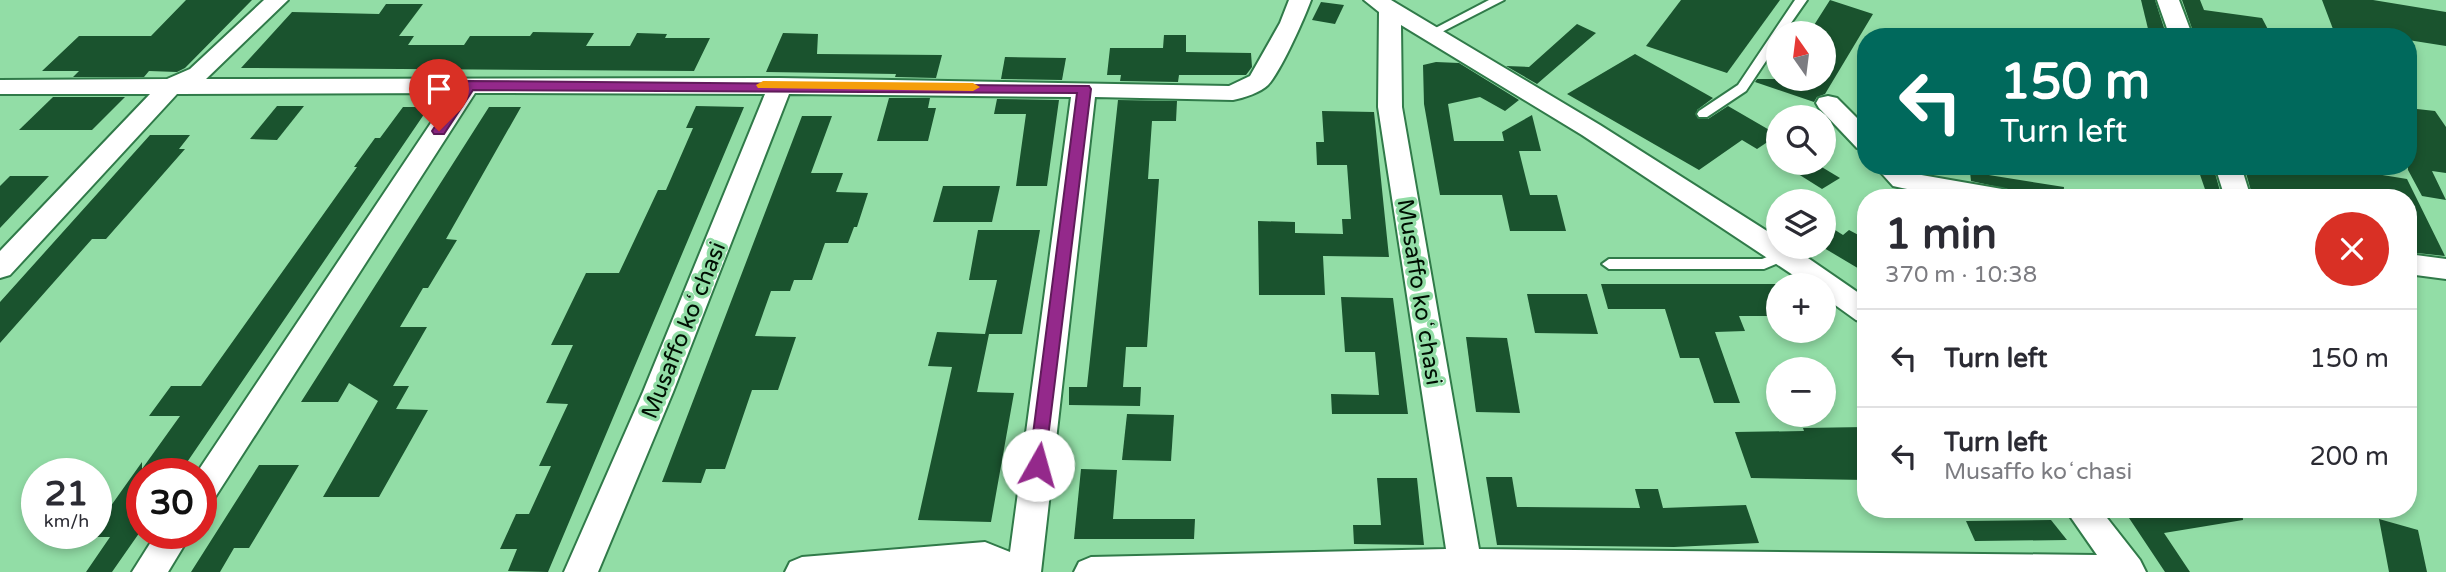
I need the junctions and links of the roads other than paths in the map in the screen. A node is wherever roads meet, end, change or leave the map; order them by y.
1 (277, 0) edge
2 (1300, 0) edge
3 (1499, 0) edge
4 (1801, 0) edge
5 (2168, 0) edge
6 (1382, 5) edge
7 (1786, 21) edge
8 (2179, 28) edge
9 (1430, 34) junction
10 (1766, 51) edge
11 (468, 85) junction
12 (780, 85) junction
13 (0, 87) edge
14 (170, 87) junction
15 (1084, 89) junction
16 (1828, 103) dead end
17 (1703, 114) dead end
18 (1857, 133) edge
19 (1897, 175) edge
20 (1952, 189) edge
21 (1766, 243) edge
22 (1776, 259) edge
23 (1791, 259) edge
24 (1609, 264) dead end
25 (2417, 265) edge
26 (0, 268) edge
27 (2446, 270) edge
28 (1857, 307) edge
29 (217, 469) edge
30 (2088, 518) edge
31 (164, 549) edge
32 (1465, 567) edge
33 (2128, 571) edge
34 (149, 572) edge
35 (581, 572) edge
36 (802, 572) edge
37 (1022, 572) edge
38 (1091, 572) edge

1 - 14 street
2 - 15 street
3 - 9 lane
4 - 7 lane
5 - 8 street
6 - 9 street
6 - 32 street, Musaffo koʻchasi
9 - 21 street
10 - 17 lane
11 - 12 street
11 - 14 street
11 - 29 street
12 - 15 street
12 - 35 street, Musaffo koʻchasi
13 - 14 street
14 - 26 street
15 - 37 street
16 - 18 street
19 - 20 street
22 - 24 lane
23 - 28 street
25 - 27 street
30 - 33 street
31 - 34 street
32 - 33 street
32 - 38 street
36 - 37 street

